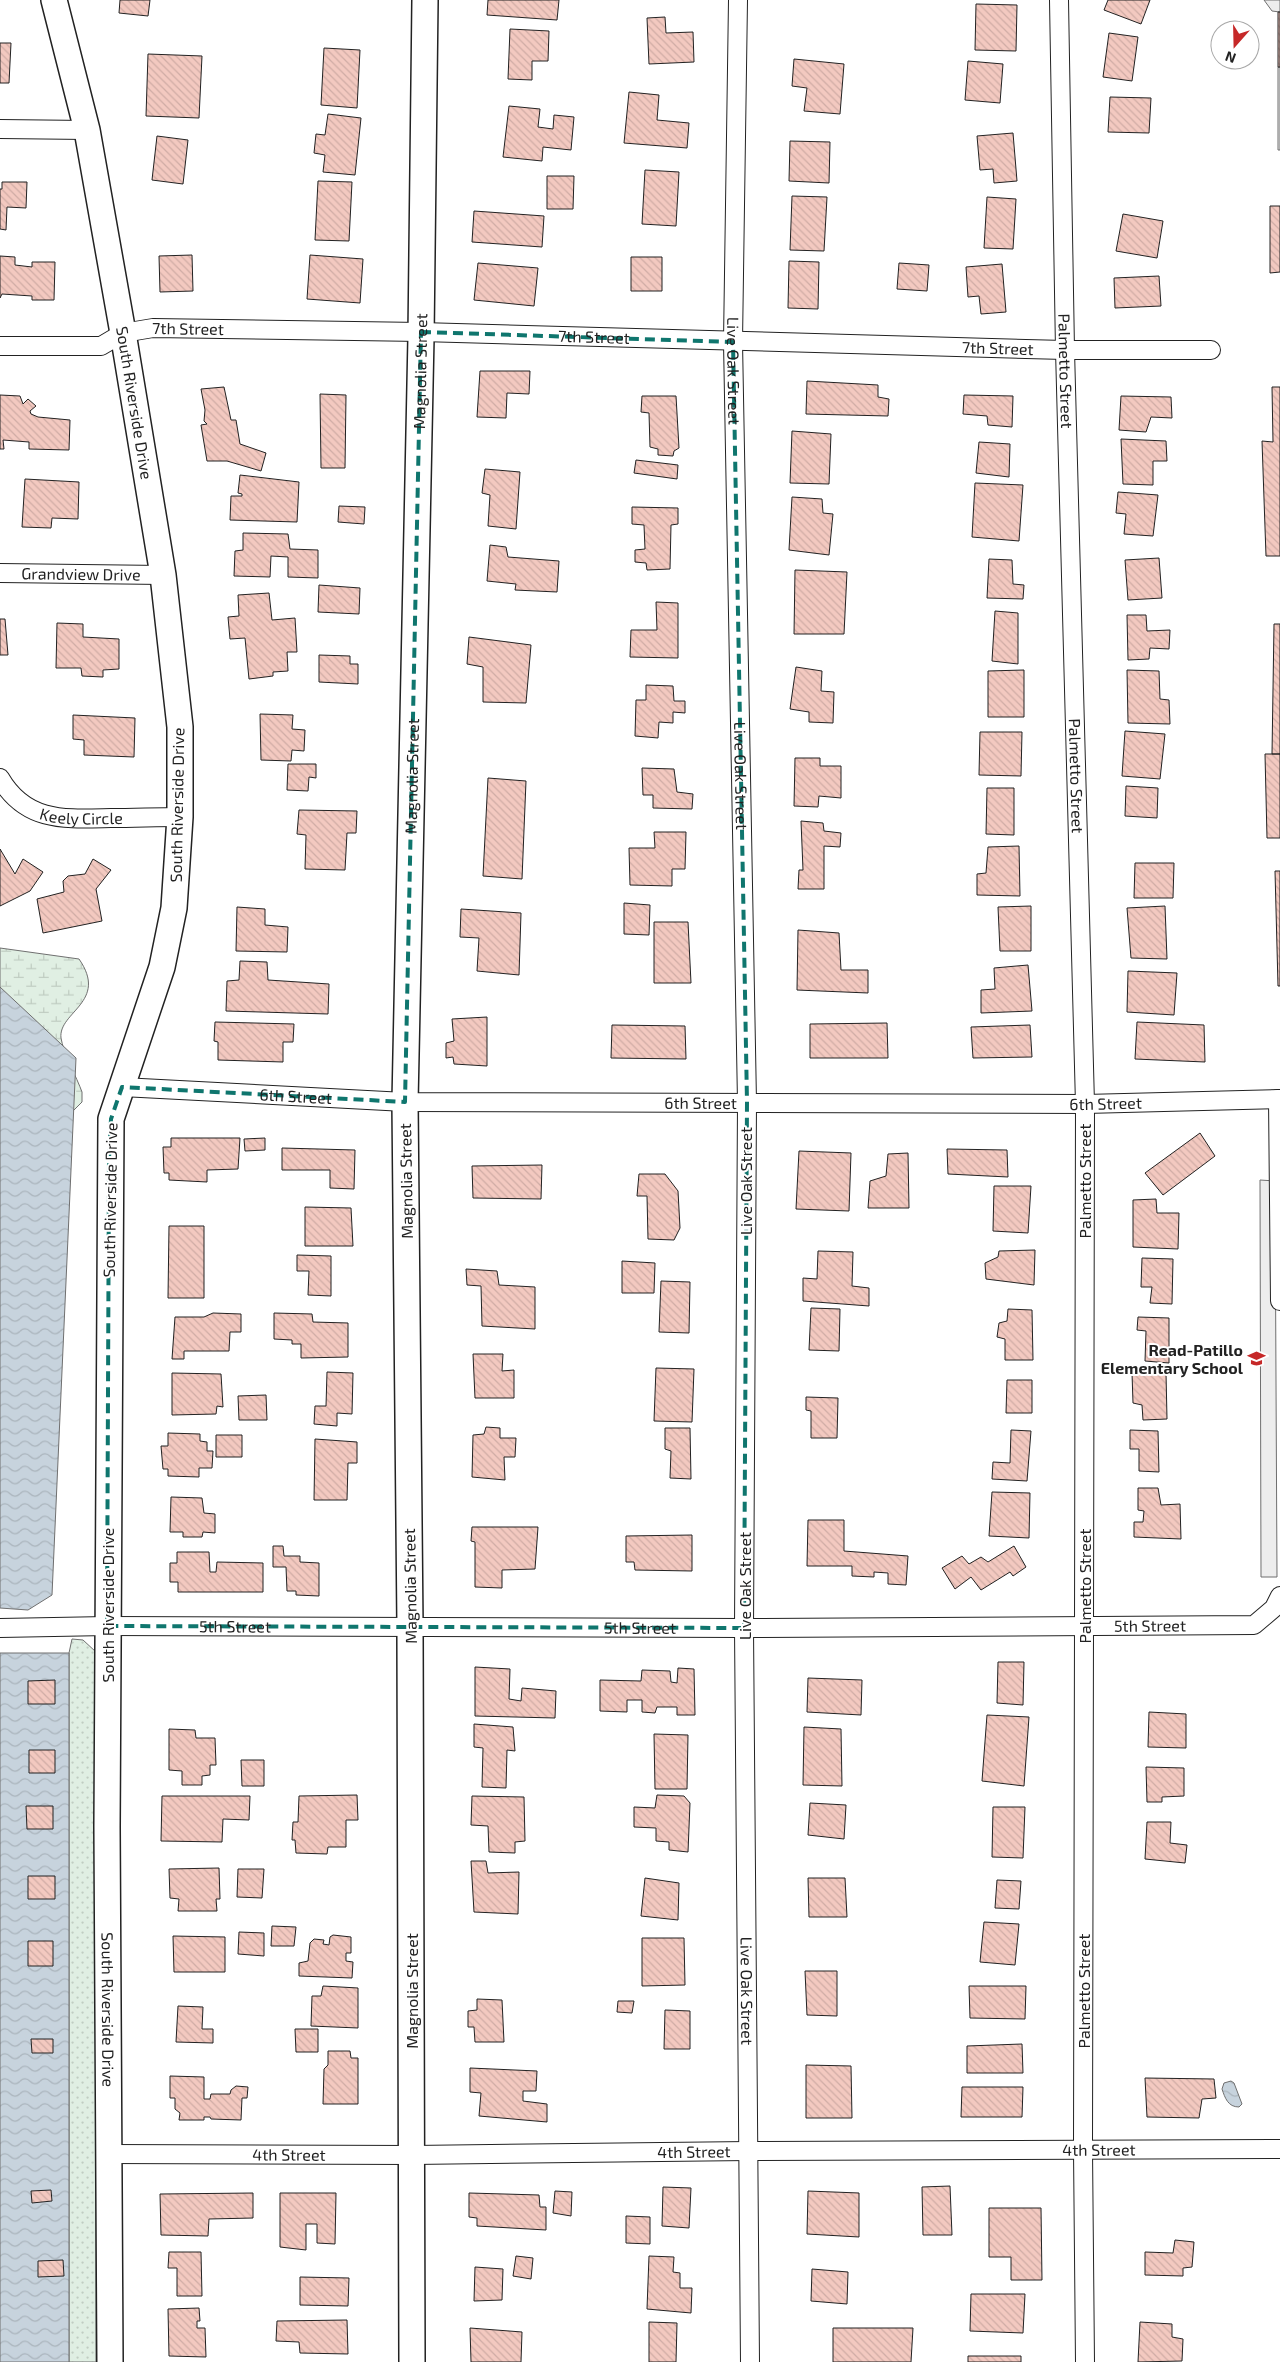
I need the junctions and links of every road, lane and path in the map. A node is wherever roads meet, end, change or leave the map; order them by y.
1 (54, 0) edge
2 (425, 0) edge
3 (738, 0) edge
4 (1059, 0) edge
5 (0, 129) edge
6 (86, 130) junction
7 (421, 332) junction
8 (122, 334) junction
9 (732, 342) junction
10 (0, 346) edge
11 (1065, 350) junction
12 (1212, 350) dead end
13 (0, 573) edge
14 (162, 575) junction
15 (0, 778) edge
16 (180, 816) junction
17 (122, 1087) junction
18 (1279, 1099) edge
19 (405, 1102) junction
20 (747, 1102) junction
21 (1085, 1104) junction
22 (1280, 1301) edge
23 (1277, 1602) edge
24 (107, 1626) junction
25 (410, 1627) junction
26 (1085, 1627) junction
27 (0, 1628) edge
28 (744, 1628) junction
29 (1280, 2149) edge
30 (1083, 2150) junction
31 (749, 2151) junction
32 (108, 2154) junction
33 (413, 2155) junction
34 (110, 2362) edge
35 (412, 2362) edge
36 (750, 2362) edge
37 (1085, 2362) edge

1 - 6 street, South Riverside Drive
2 - 7 street, Magnolia Street
3 - 9 street, Live Oak Street
4 - 11 street, Palmetto Street
5 - 6 street
6 - 8 street, South Riverside Drive
7 - 8 street, 7th Street
7 - 9 street, 7th Street
7 - 19 street, Magnolia Street
8 - 10 street, 7th Street
8 - 14 street, South Riverside Drive
9 - 11 street, 7th Street
9 - 20 street, Live Oak Street
11 - 12 street, 7th Street
11 - 21 street, Palmetto Street
13 - 14 street, Grandview Drive
14 - 16 street, South Riverside Drive
15 - 16 street, Keely Circle
16 - 17 street, South Riverside Drive
17 - 19 street, 6th Street
17 - 24 street, South Riverside Drive
18 - 21 street, 6th Street
18 - 22 street
19 - 20 street, 6th Street
19 - 25 street, Magnolia Street
20 - 21 street, 6th Street
20 - 28 street, Live Oak Street
21 - 26 street, Palmetto Street
23 - 26 street, 5th Street
24 - 25 street, 5th Street
24 - 27 street, 5th Street
24 - 32 street, South Riverside Drive
25 - 28 street, 5th Street
25 - 33 street, Magnolia Street
26 - 28 street, 5th Street
26 - 30 street, Palmetto Street
28 - 31 street, Live Oak Street
29 - 30 street, 4th Street
30 - 31 street, 4th Street
30 - 37 street, Palmetto Street
31 - 33 street, 4th Street
31 - 36 street, Live Oak Street
32 - 33 street, 4th Street
32 - 34 street, South Riverside Drive
33 - 35 street, Magnolia Street

